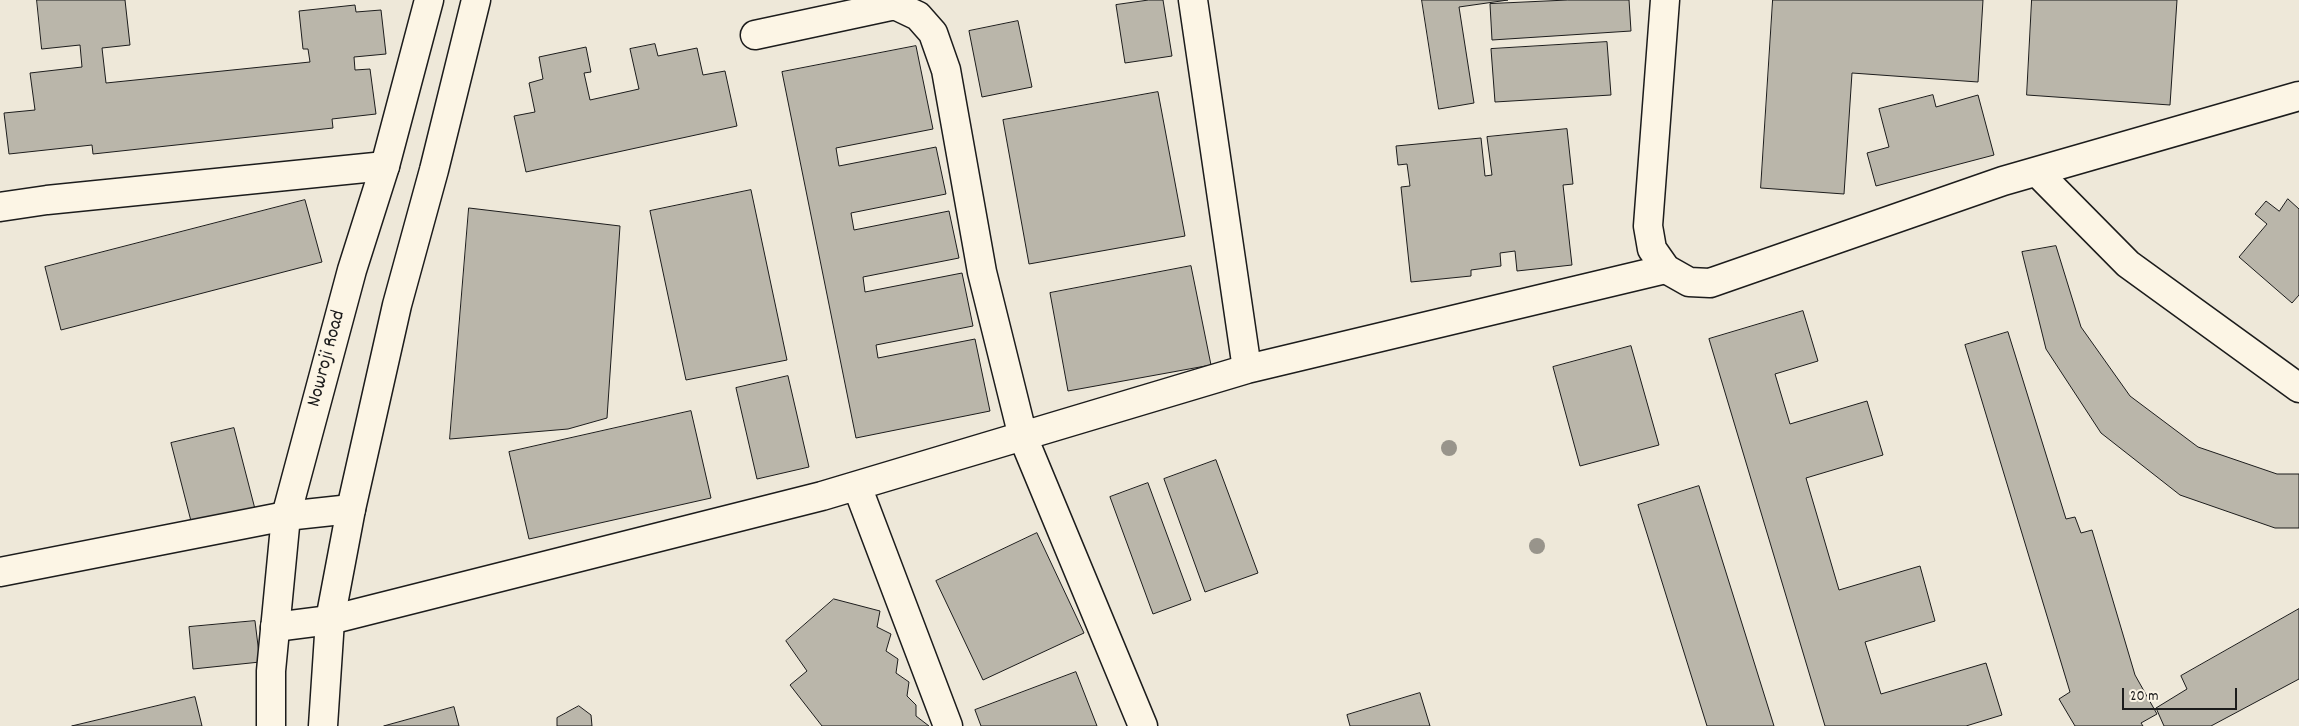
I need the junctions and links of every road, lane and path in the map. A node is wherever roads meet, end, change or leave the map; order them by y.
1 (429, 0) edge
2 (476, 0) edge
3 (1193, 0) edge
4 (1665, 0) edge
5 (756, 35) dead end
6 (2299, 96) edge
7 (385, 166) junction
8 (2037, 172) junction
9 (0, 207) edge
10 (1666, 269) junction
11 (1248, 369) junction
12 (2299, 388) edge
13 (1022, 437) junction
14 (857, 486) junction
15 (351, 509) junction
16 (286, 516) junction
17 (0, 572) edge
18 (330, 620) junction
19 (274, 627) junction
20 (271, 726) edge
21 (323, 726) edge
22 (948, 726) edge
23 (1143, 726) edge

1 - 7 street, Nowroji Road
2 - 15 street
3 - 11 street
4 - 10 street
5 - 13 street
6 - 8 street
7 - 9 street
7 - 16 street, Nowroji Road
8 - 10 street
8 - 12 street
10 - 11 street
11 - 13 street
13 - 14 street
13 - 23 street
14 - 18 street
14 - 22 street
15 - 16 street
15 - 18 street
16 - 17 street
16 - 19 street, Nowroji Road
18 - 19 street
18 - 21 street
19 - 20 street, Nowroji Road

